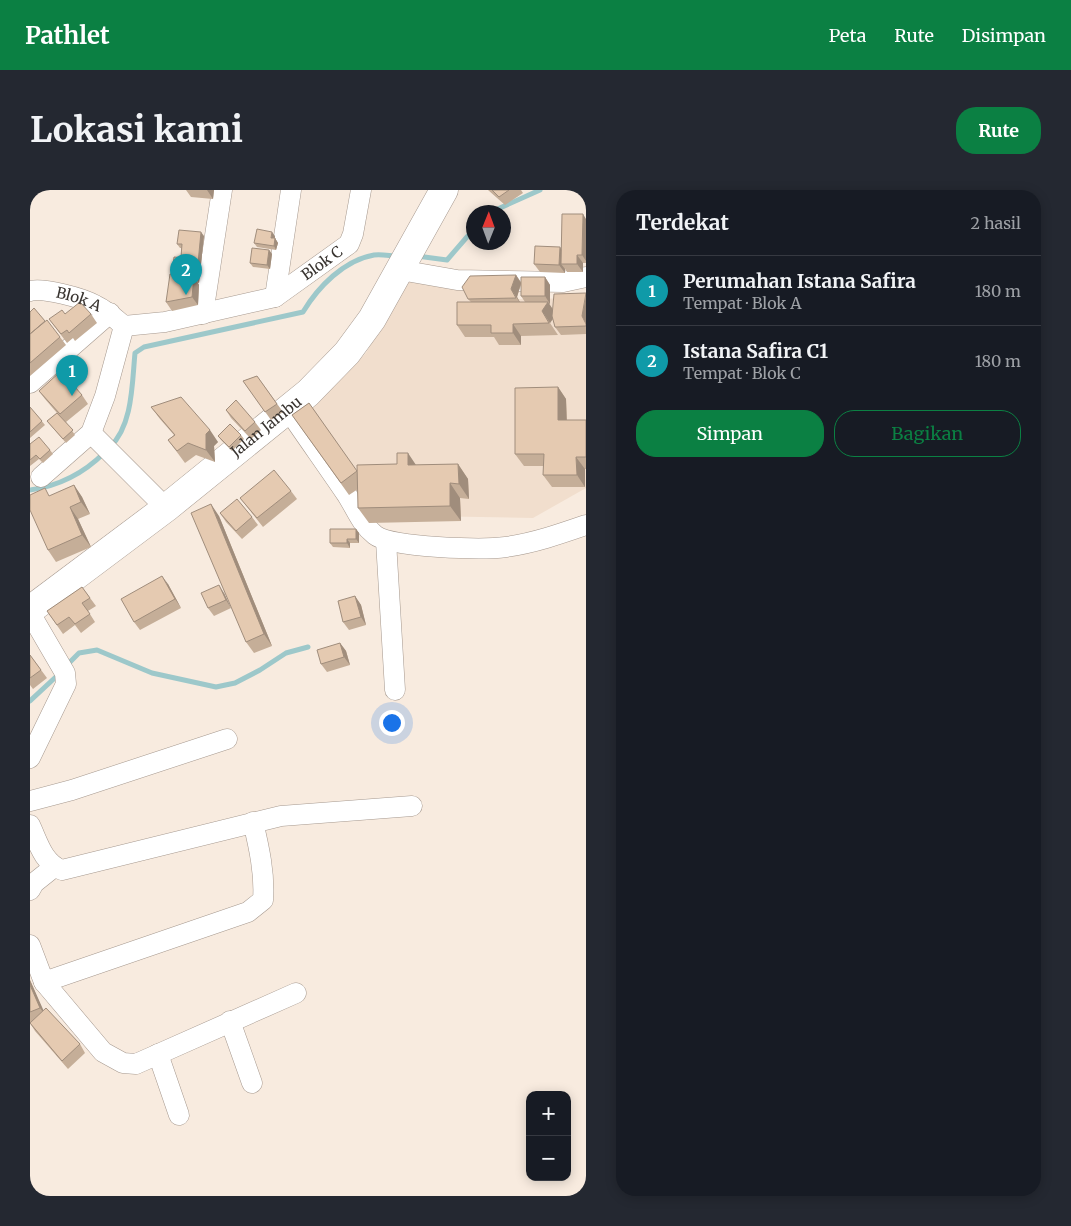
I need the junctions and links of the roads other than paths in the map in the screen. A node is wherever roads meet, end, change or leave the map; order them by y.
1 (222, 190) edge
2 (291, 190) edge
3 (361, 190) edge
4 (444, 190) edge
5 (406, 260) junction
6 (586, 277) edge
7 (30, 291) edge
8 (275, 298) junction
9 (203, 314) junction
10 (117, 320) junction
11 (30, 383) edge
12 (288, 411) junction
13 (96, 437) junction
14 (41, 477) dead end
15 (166, 508) junction
16 (586, 525) edge
17 (386, 541) junction
18 (30, 612) edge
19 (395, 690) dead end
20 (227, 739) dead end
21 (30, 758) edge
22 (30, 801) edge
23 (412, 806) dead end
24 (253, 822) junction
25 (30, 825) edge
26 (54, 867) junction
27 (30, 890) edge
28 (30, 945) edge
29 (44, 982) junction
30 (296, 992) dead end
31 (230, 1021) junction
32 (158, 1054) junction
33 (252, 1083) dead end
34 (180, 1115) dead end

1 - 9 street
2 - 8 street, Blok C
3 - 8 street, Blok C
4 - 5 street, Jalan Jambu
5 - 6 street
5 - 12 street, Jalan Jambu
7 - 10 street, Blok A
8 - 9 street, Blok C
9 - 10 street, Blok C
10 - 11 street, Blok A
10 - 13 street
12 - 15 street, Jalan Jambu
12 - 17 street
13 - 14 street
13 - 15 street
15 - 18 street, Jalan Jambu
16 - 17 street
17 - 19 street
18 - 21 street
20 - 22 street
23 - 24 street
24 - 26 street
24 - 29 street
25 - 26 street
26 - 27 street
28 - 29 street
29 - 32 street
30 - 31 street
31 - 32 street
31 - 33 street
32 - 34 street

